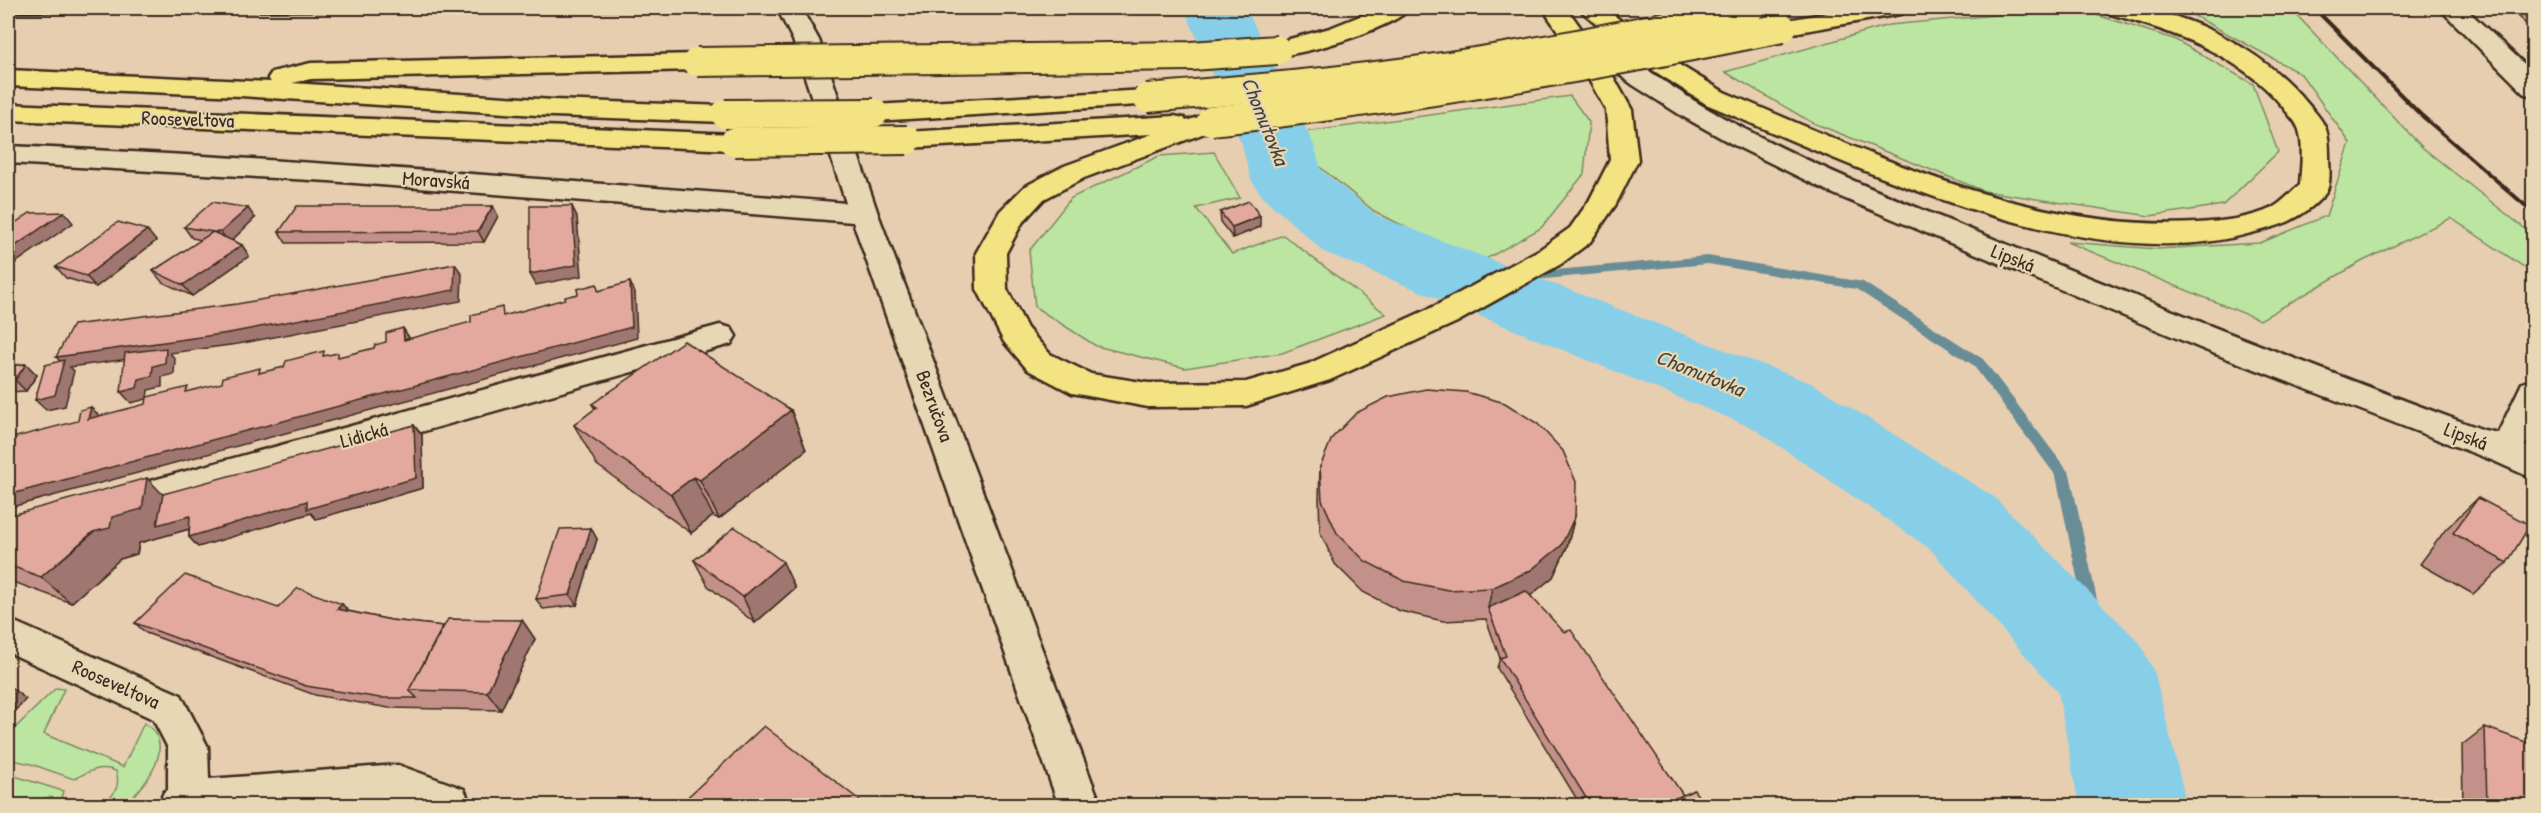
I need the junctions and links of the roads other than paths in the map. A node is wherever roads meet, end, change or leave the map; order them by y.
1 (789, 8) edge
2 (1398, 8) edge
3 (1590, 8) edge
4 (1750, 8) edge
5 (1844, 8) edge
6 (1895, 8) edge
7 (2116, 8) edge
8 (2451, 8) edge
9 (1555, 11) edge
10 (1782, 28) junction
11 (8, 78) edge
12 (241, 88) junction
13 (2534, 88) edge
14 (1715, 98) junction
15 (8, 112) edge
16 (1211, 121) junction
17 (8, 155) edge
18 (864, 214) junction
19 (720, 336) dead end
20 (2534, 391) edge
21 (2520, 459) edge
22 (88, 512) edge
23 (8, 635) edge
24 (184, 803) edge
25 (450, 806) edge
26 (1080, 806) edge

1 - 18 street, Bezručova
2 - 12 main road, bridge
3 - 14 main road, Lipská
4 - 12 main road, bridge
5 - 10 main road
6 - 10 main road
7 - 14 main road
8 - 13 street
9 - 16 main road
9 - 21 street, Lipská
10 - 16 main road, bridge
11 - 12 main road
14 - 21 street, Lipská
15 - 16 main road, Rooseveltova, bridge
17 - 18 street, Moravská
18 - 26 street, Bezručova
19 - 22 street, Lidická
20 - 21 street
23 - 24 street, Rooseveltova
24 - 25 street

